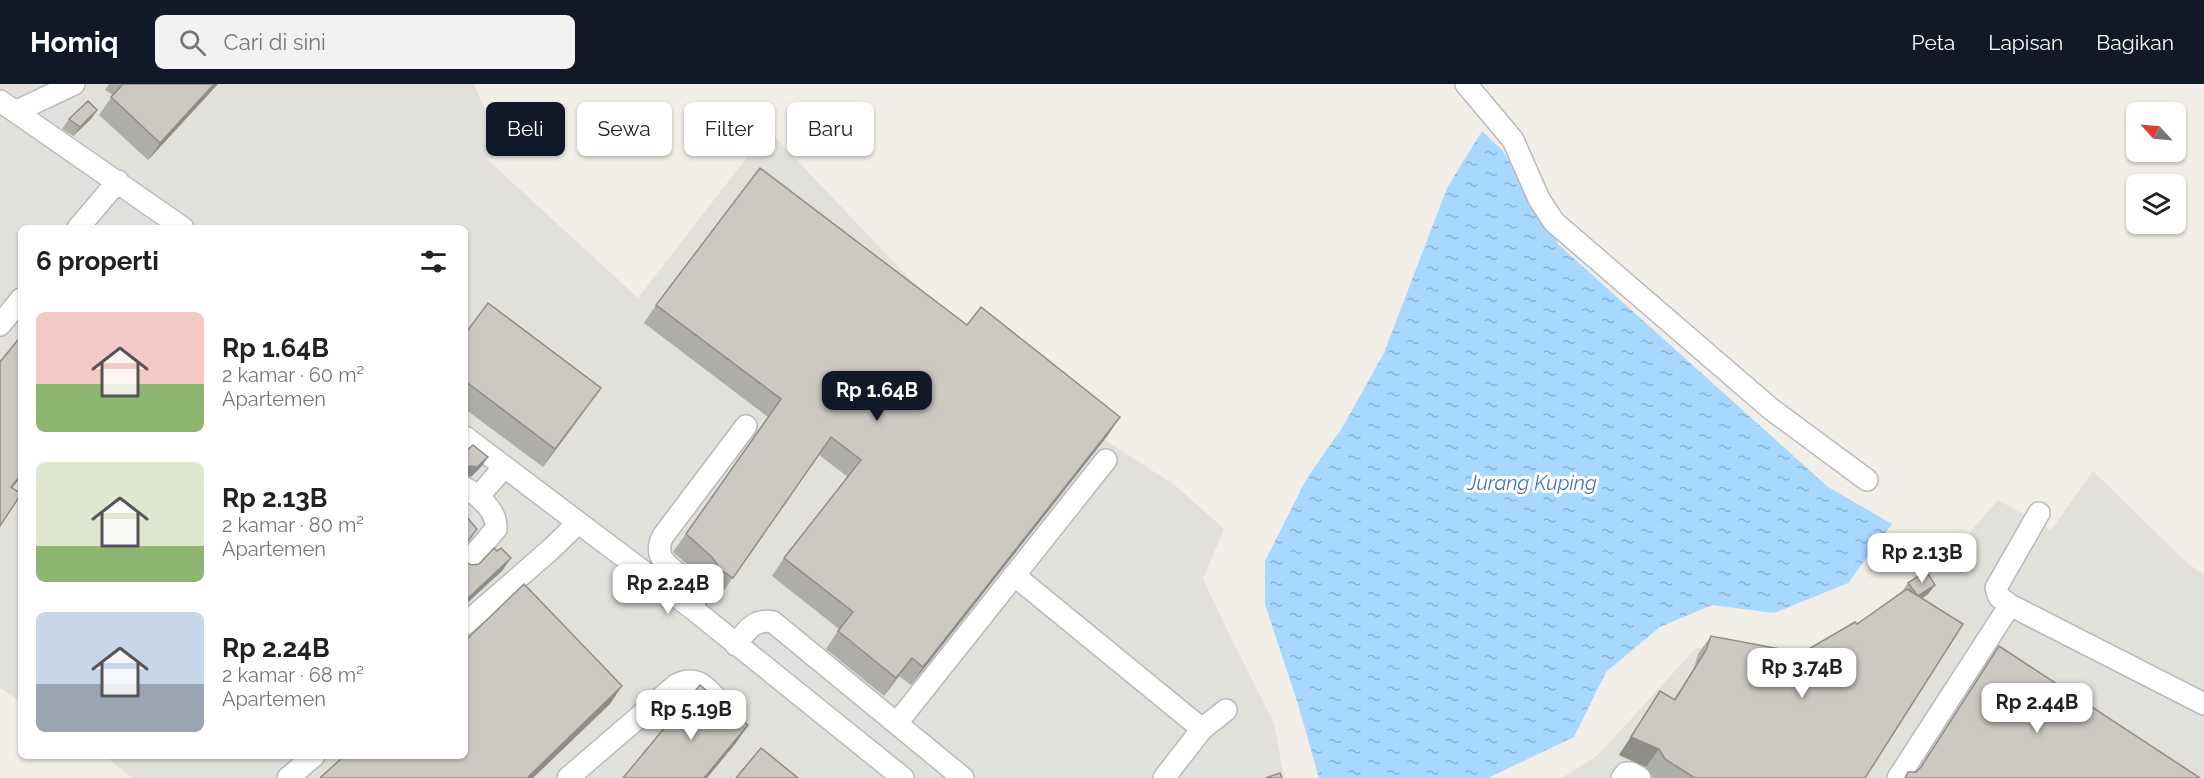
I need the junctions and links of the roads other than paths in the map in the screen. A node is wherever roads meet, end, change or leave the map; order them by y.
1 (74, 84) edge
2 (1466, 84) edge
3 (8, 106) edge
4 (118, 181) junction
5 (81, 225) edge
6 (179, 225) edge
7 (18, 303) edge
8 (0, 325) edge
9 (746, 426) dead end
10 (468, 439) edge
11 (1106, 460) dead end
12 (504, 467) junction
13 (1867, 480) dead end
14 (472, 492) edge
15 (2039, 513) dead end
16 (578, 523) junction
17 (468, 562) edge
18 (1014, 575) junction
19 (2010, 605) junction
20 (693, 609) junction
21 (468, 621) edge
22 (736, 645) junction
23 (2204, 704) edge
24 (1226, 710) dead end
25 (727, 711) edge
26 (897, 723) junction
27 (1202, 729) junction
28 (310, 759) edge
29 (288, 778) edge
30 (568, 778) edge
31 (903, 778) edge
32 (963, 778) edge
33 (1164, 778) edge
34 (1622, 778) edge
35 (1640, 778) edge
36 (1898, 778) edge

1 - 3 street
2 - 13 street
3 - 4 street
4 - 5 street
4 - 6 street
7 - 8 street
9 - 20 street
10 - 12 street
11 - 18 street
12 - 14 street
12 - 16 street
14 - 17 street
15 - 19 street
16 - 20 street
16 - 21 street
18 - 26 street
18 - 27 street
19 - 23 street
19 - 36 street
20 - 22 street
22 - 26 street
22 - 31 street
24 - 27 street
25 - 30 street
26 - 32 street
27 - 33 street
28 - 29 street
34 - 35 street

